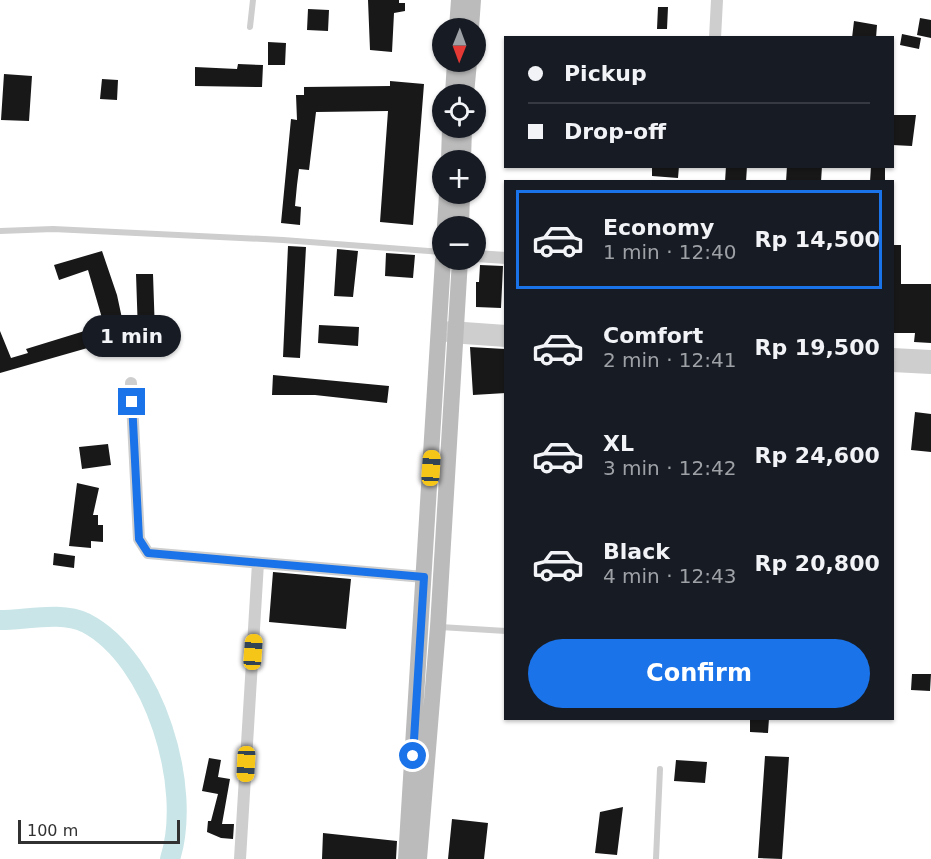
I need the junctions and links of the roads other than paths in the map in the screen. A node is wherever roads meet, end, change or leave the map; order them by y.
1 (252, 0) edge
2 (459, 0) edge
3 (473, 0) edge
4 (717, 0) edge
5 (458, 18) edge
6 (472, 18) edge
7 (250, 27) dead end
8 (715, 36) edge
9 (0, 231) edge
10 (432, 251) edge
11 (486, 257) edge
12 (504, 258) edge
13 (444, 270) edge
14 (458, 270) edge
15 (504, 330) edge
16 (448, 332) junction
17 (504, 341) edge
18 (894, 354) edge
19 (931, 356) edge
20 (894, 366) edge
21 (931, 368) edge
22 (131, 383) dead end
23 (258, 563) junction
24 (424, 577) junction
25 (438, 627) junction
26 (504, 631) edge
27 (660, 770) dead end
28 (240, 859) edge
29 (406, 859) edge
30 (419, 859) edge
31 (656, 859) edge

1 - 7 lane
2 - 5 street
3 - 6 street
4 - 8 street
9 - 10 lane
11 - 12 street
13 - 16 street
14 - 16 street
15 - 16 street
16 - 17 street
16 - 24 street
16 - 25 street
18 - 19 street
20 - 21 street
22 - 23 street
23 - 24 street
23 - 28 street
24 - 29 street
25 - 26 lane
25 - 30 street
27 - 31 lane

